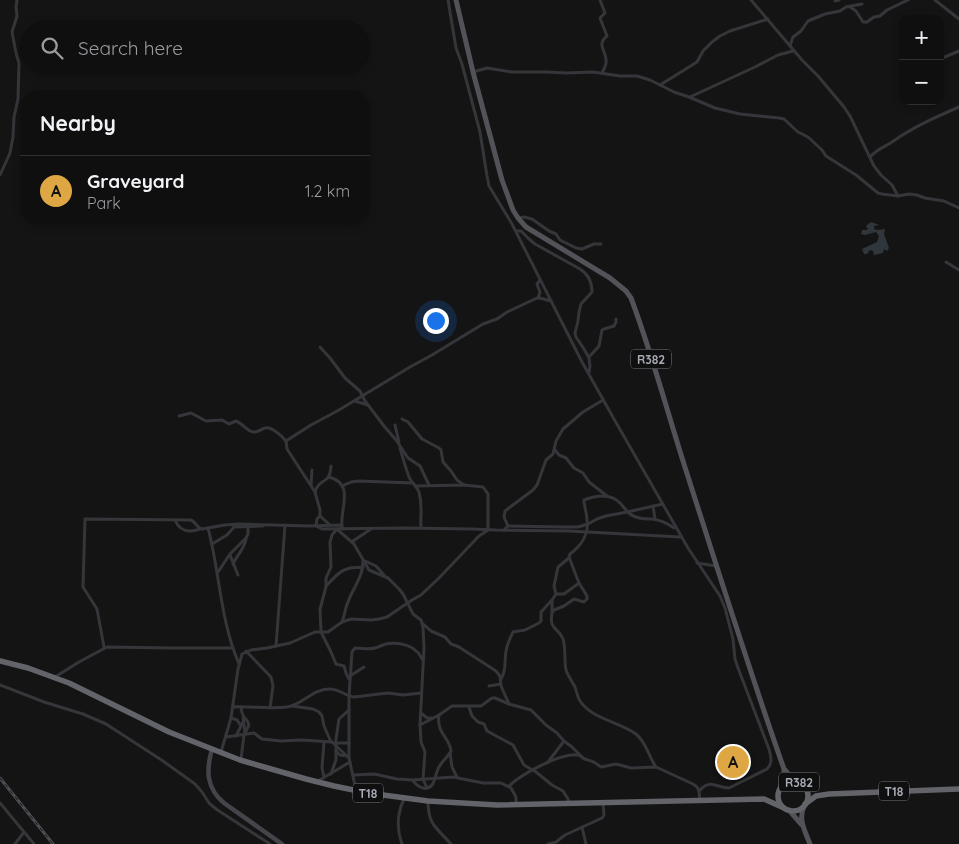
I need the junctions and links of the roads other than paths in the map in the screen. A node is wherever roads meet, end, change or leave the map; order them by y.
1 (17, 0) edge
2 (448, 0) edge
3 (456, 0) edge
4 (600, 0) edge
5 (752, 0) edge
6 (908, 0) edge
7 (935, 0) edge
8 (862, 4) dead end
9 (850, 7) junction
10 (959, 18) edge
11 (768, 19) junction
12 (790, 46) junction
13 (794, 50) junction
14 (959, 51) edge
15 (944, 57) edge
16 (473, 72) junction
17 (602, 73) junction
18 (660, 85) junction
19 (689, 97) junction
20 (959, 107) edge
21 (870, 158) junction
22 (0, 175) edge
23 (898, 196) junction
24 (959, 208) edge
25 (518, 218) junction
26 (516, 231) junction
27 (601, 244) dead end
28 (946, 262) dead end
29 (959, 270) edge
30 (540, 280) junction
31 (537, 298) junction
32 (552, 301) junction
33 (616, 319) dead end
34 (320, 347) dead end
35 (589, 358) junction
36 (588, 374) junction
37 (362, 395) junction
38 (603, 400) junction
39 (354, 401) junction
40 (368, 405) junction
41 (179, 416) dead end
42 (402, 419) dead end
43 (395, 425) dead end
44 (286, 440) junction
45 (399, 444) junction
46 (554, 450) junction
47 (410, 464) junction
48 (331, 466) dead end
49 (312, 470) dead end
50 (408, 472) junction
51 (329, 477) junction
52 (415, 484) junction
53 (311, 485) junction
54 (430, 485) junction
55 (464, 485) junction
56 (342, 486) junction
57 (315, 492) junction
58 (607, 496) junction
59 (663, 504) junction
60 (653, 506) junction
61 (627, 512) junction
62 (320, 516) junction
63 (175, 520) junction
64 (655, 520) junction
65 (588, 524) junction
66 (273, 525) junction
67 (285, 525) junction
68 (248, 526) junction
69 (316, 526) junction
70 (508, 526) junction
71 (330, 527) junction
72 (343, 527) junction
73 (208, 528) junction
74 (421, 528) junction
75 (200, 529) junction
76 (337, 529) junction
77 (371, 529) junction
78 (488, 530) junction
79 (504, 530) junction
80 (677, 531) junction
81 (586, 532) junction
82 (332, 535) junction
83 (681, 536) junction
84 (246, 538) junction
85 (352, 542) junction
86 (212, 544) junction
87 (230, 554) junction
88 (362, 557) junction
89 (569, 558) junction
90 (364, 561) junction
91 (697, 563) junction
92 (233, 564) junction
93 (364, 567) junction
94 (717, 567) junction
95 (218, 572) junction
96 (238, 575) dead end
97 (385, 576) junction
98 (579, 583) junction
99 (326, 587) junction
100 (556, 594) junction
101 (552, 600) junction
102 (408, 603) junction
103 (552, 613) junction
104 (342, 622) junction
105 (422, 623) junction
106 (320, 632) junction
107 (276, 646) junction
108 (104, 647) junction
109 (233, 648) junction
110 (246, 651) junction
111 (0, 660) edge
112 (423, 660) junction
113 (239, 664) junction
114 (364, 667) dead end
115 (55, 678) junction
116 (350, 678) junction
117 (501, 682) junction
118 (0, 685) edge
119 (489, 686) dead end
120 (421, 693) junction
121 (349, 696) junction
122 (300, 702) junction
123 (509, 704) junction
124 (291, 706) junction
125 (469, 706) junction
126 (232, 707) junction
127 (241, 707) junction
128 (270, 708) junction
129 (313, 709) junction
130 (349, 710) junction
131 (421, 714) junction
132 (439, 715) junction
133 (242, 717) junction
134 (231, 718) junction
135 (434, 718) junction
136 (438, 720) junction
137 (244, 722) junction
138 (420, 725) junction
139 (241, 727) junction
140 (244, 734) junction
141 (236, 736) junction
142 (226, 737) junction
143 (564, 740) junction
144 (324, 742) junction
145 (334, 743) junction
146 (349, 743) junction
147 (212, 749) junction
148 (336, 750) junction
149 (221, 753) junction
150 (450, 753) junction
151 (348, 757) junction
152 (584, 759) junction
153 (240, 760) junction
154 (350, 762) junction
155 (548, 762) junction
156 (656, 766) junction
157 (784, 768) junction
158 (533, 770) junction
159 (331, 774) junction
160 (352, 775) junction
161 (324, 777) junction
162 (457, 777) junction
163 (423, 779) junction
164 (435, 779) junction
165 (413, 780) junction
166 (316, 782) junction
167 (802, 784) junction
168 (508, 786) junction
169 (781, 786) junction
170 (427, 788) junction
171 (959, 789) edge
172 (356, 790) junction
173 (699, 791) junction
174 (830, 794) junction
175 (405, 798) junction
176 (759, 799) junction
177 (428, 800) junction
178 (700, 802) junction
179 (0, 803) edge
180 (603, 803) junction
181 (516, 804) junction
182 (568, 804) junction
183 (804, 805) junction
184 (787, 809) junction
185 (802, 825) junction
186 (582, 826) junction
187 (24, 832) junction
188 (15, 844) edge
189 (34, 844) edge
190 (270, 844) edge
191 (282, 844) edge
192 (402, 844) edge
193 (450, 844) edge
194 (548, 844) edge
195 (586, 844) edge
196 (810, 844) edge

1 - 22 street
2 - 26 street
3 - 16 main road, R382
4 - 17 street
5 - 11 street
6 - 9 street
7 - 10 street
8 - 9 street
9 - 12 street
11 - 12 street
11 - 18 street
12 - 13 street
13 - 19 street
13 - 21 street
14 - 15 street
16 - 17 street
16 - 25 main road, R382
17 - 18 street
18 - 19 street
19 - 23 street
20 - 21 street
21 - 23 street
23 - 24 street
25 - 27 street
25 - 94 main road, R382
26 - 30 street
26 - 35 street
28 - 29 street
30 - 31 street
30 - 32 street
31 - 32 street
31 - 37 street
32 - 36 street
33 - 35 street
34 - 37 street
35 - 36 street
36 - 38 street
37 - 39 street
37 - 40 street
38 - 46 street
38 - 59 street
39 - 40 street
39 - 44 street
40 - 45 street
41 - 44 street
42 - 55 street
43 - 45 street
44 - 53 street
45 - 47 street
45 - 50 street
46 - 58 street
46 - 70 street
47 - 50 street
47 - 54 street
48 - 51 street
49 - 53 street
50 - 52 street
51 - 56 street
51 - 57 street
52 - 54 street
52 - 56 street
52 - 74 street
53 - 57 street
54 - 55 street
55 - 78 street
56 - 72 street
57 - 62 street
58 - 61 street
58 - 65 street
59 - 60 street
59 - 80 street
60 - 61 street
60 - 64 street
61 - 64 street
61 - 65 street
62 - 69 street
62 - 71 street
63 - 75 street
63 - 75 street
63 - 108 street
64 - 80 street
65 - 70 street
65 - 81 street
66 - 67 street
66 - 68 street
66 - 73 street
67 - 69 street
67 - 107 street
68 - 84 street
68 - 86 street
69 - 71 street
70 - 79 street
71 - 72 street
71 - 76 street
71 - 82 street
72 - 76 street
72 - 77 street
73 - 75 street
73 - 86 street
74 - 77 street
74 - 78 street
76 - 82 street
76 - 85 street
77 - 85 street
78 - 79 street
78 - 102 street
79 - 81 street
80 - 83 street
81 - 83 street
81 - 89 street
82 - 99 street
83 - 91 street
84 - 87 street
84 - 92 street
85 - 88 street
86 - 95 street
87 - 92 street
87 - 95 street
88 - 90 street
88 - 93 street
89 - 98 street
89 - 100 street
90 - 93 street
90 - 97 street
91 - 94 street
91 - 173 street
92 - 96 street
93 - 97 street
93 - 99 street
93 - 104 street
94 - 157 main road, R382
95 - 109 street
97 - 102 street
98 - 100 street
98 - 103 street
99 - 106 street
100 - 101 street
101 - 103 street
101 - 117 street
102 - 104 street
102 - 105 street
103 - 156 street
104 - 106 street
105 - 112 street
105 - 117 street
106 - 107 street
106 - 116 street
107 - 110 street
108 - 109 street
108 - 115 street
109 - 113 street
110 - 113 street
110 - 128 street
111 - 115 highway, T18
112 - 116 street
112 - 120 street
113 - 126 street
114 - 116 street
115 - 147 highway, T18
116 - 121 street
117 - 119 street
117 - 123 street
118 - 190 street
120 - 121 street
120 - 131 street
121 - 122 street
121 - 130 street
122 - 124 street
122 - 129 street
123 - 125 street
123 - 143 street
124 - 128 street
124 - 129 street
125 - 132 street
125 - 158 street
126 - 127 street
126 - 134 street
127 - 128 street
127 - 133 street
129 - 145 street
130 - 145 street
130 - 146 street
131 - 135 street
131 - 138 street
132 - 135 street
132 - 136 street
133 - 137 street
133 - 140 street
134 - 139 street
134 - 142 street
135 - 136 street
135 - 138 street
136 - 150 street
137 - 139 street
137 - 140 street
138 - 163 street
139 - 141 street
140 - 141 street
140 - 144 street
140 - 153 street
141 - 142 street
142 - 149 street
143 - 152 street
143 - 155 street
144 - 145 street
144 - 161 street
145 - 146 street
145 - 148 street
145 - 151 street
146 - 151 street
147 - 149 highway, T18
147 - 191 main road
148 - 151 street
148 - 159 street
149 - 153 highway, T18
150 - 162 street
150 - 164 street
151 - 154 street
152 - 155 street
152 - 156 street
153 - 166 highway, T18
154 - 159 street
154 - 160 street
155 - 158 street
156 - 173 street
157 - 167 main road, R382
157 - 169 main road, R382
158 - 168 street
158 - 182 street
159 - 161 street
160 - 165 street
160 - 172 street
161 - 166 street
162 - 164 street
162 - 168 street
163 - 164 street
163 - 165 street
163 - 170 street
164 - 170 street
165 - 170 street
166 - 172 highway, T18
167 - 169 highway, R382
167 - 174 highway, T18
167 - 183 highway, R382
168 - 181 street
169 - 176 highway, T18
169 - 184 highway, R382
171 - 174 highway, T18
172 - 175 highway, T18
173 - 178 street
174 - 183 highway, T18
175 - 177 highway, T18
175 - 192 street
176 - 178 highway, T18
176 - 184 highway, T18
177 - 181 highway, T18
177 - 193 street
178 - 180 highway, T18
179 - 187 street
180 - 182 highway, T18
180 - 186 street
181 - 182 highway, T18
183 - 184 highway, R382
183 - 185 main road, T18
184 - 185 main road, T18
185 - 196 main road, T18
186 - 194 street
186 - 195 street
187 - 188 street
187 - 189 street

